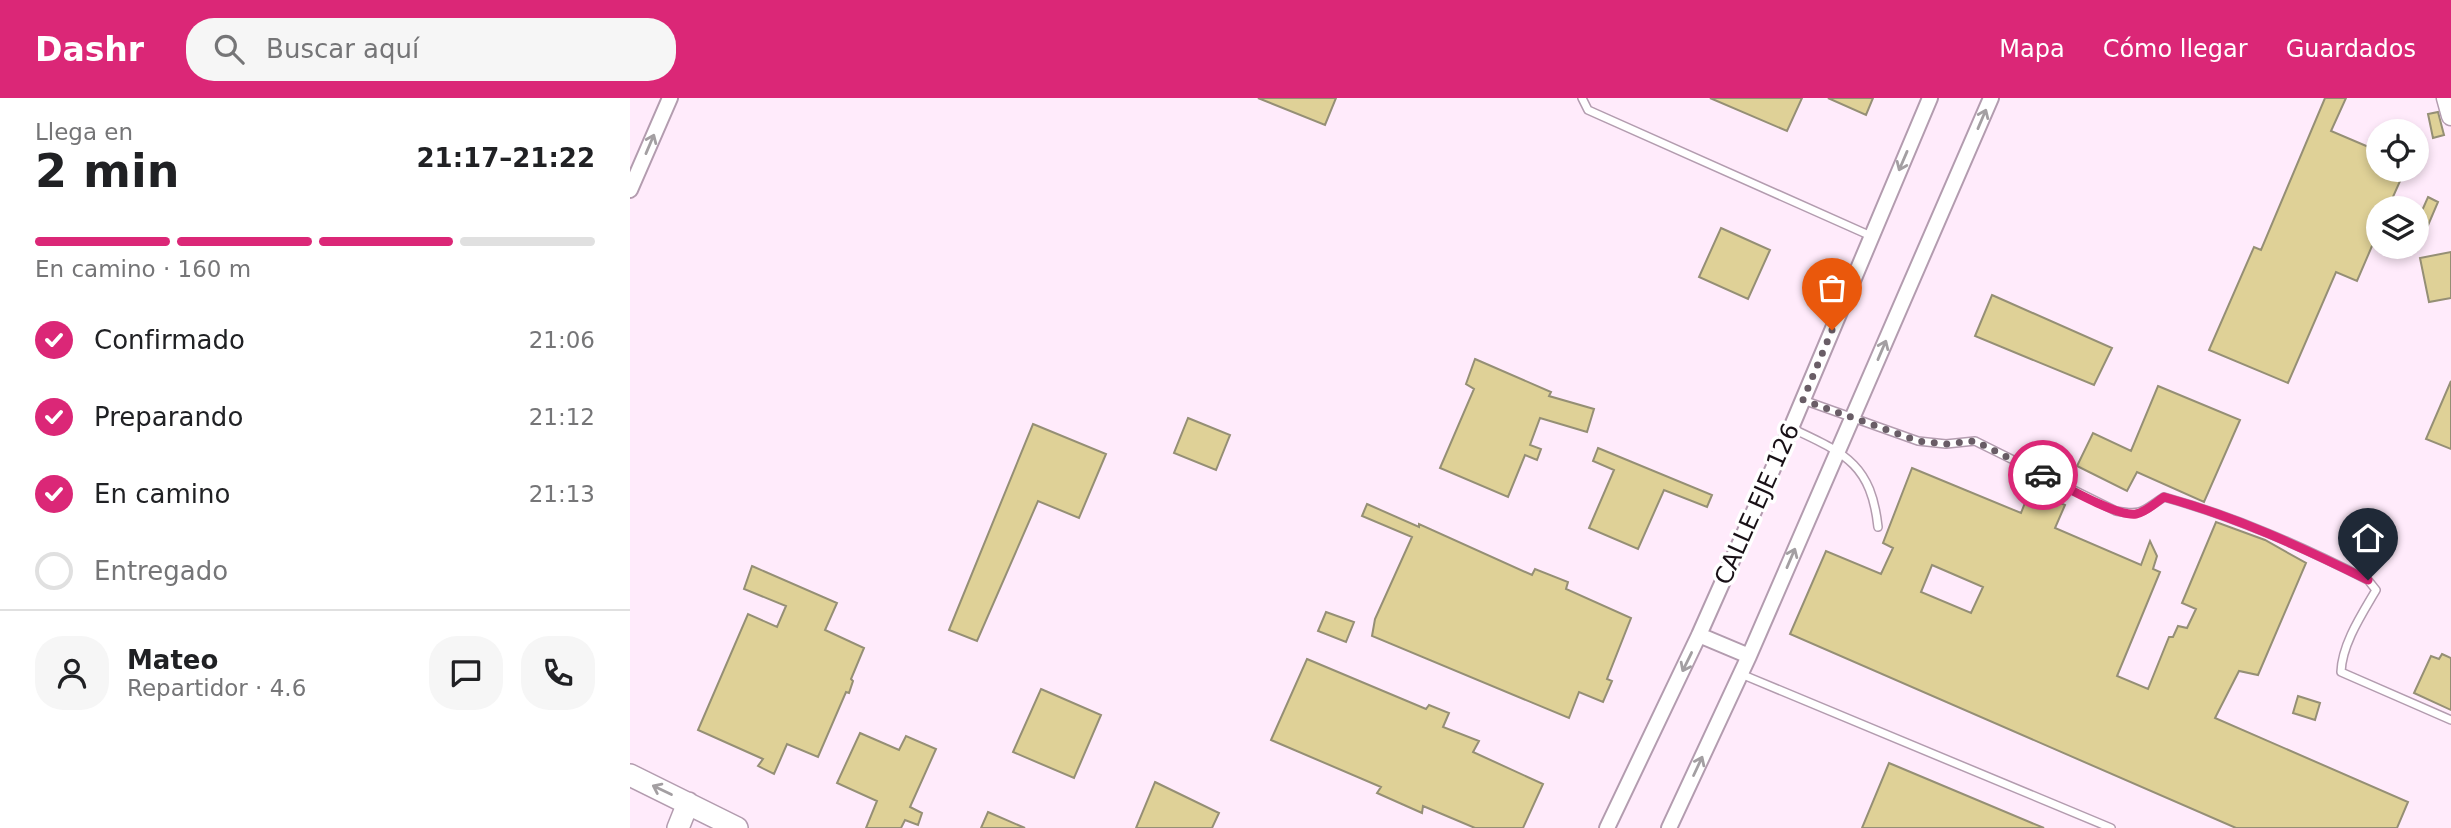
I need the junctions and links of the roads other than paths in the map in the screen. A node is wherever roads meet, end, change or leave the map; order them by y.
1 (670, 98) edge
2 (1583, 98) edge
3 (1930, 98) edge
4 (1991, 98) edge
5 (2446, 98) edge
6 (2451, 116) edge
7 (630, 190) edge
8 (1871, 236) junction
9 (1803, 400) junction
10 (1852, 418) junction
11 (1791, 428) junction
12 (1837, 450) junction
13 (1878, 527) dead end
14 (1699, 635) junction
15 (1749, 656) junction
16 (1741, 674) junction
17 (2451, 720) edge
18 (630, 775) edge
19 (688, 803) junction
20 (678, 828) edge
21 (737, 828) edge
22 (1607, 828) edge
23 (1669, 828) edge
24 (2111, 828) edge

7 -> 1 street
2 - 8 lane
3 -> 8 street, CALLE EJE 126
10 -> 4 street
5 - 6 street
8 - 9 street, CALLE EJE 126
9 - 10 lane
9 - 11 street, CALLE EJE 126
10 - 12 street
10 - 17 lane
11 - 12 lane
11 - 14 street, CALLE EJE 126
12 - 13 lane
15 -> 12 street
14 - 15 street
14 -> 22 street, CALLE EJE 126
15 - 16 street
23 -> 16 street
16 - 24 lane
19 -> 18 main road
19 - 20 main road
19 - 21 main road

